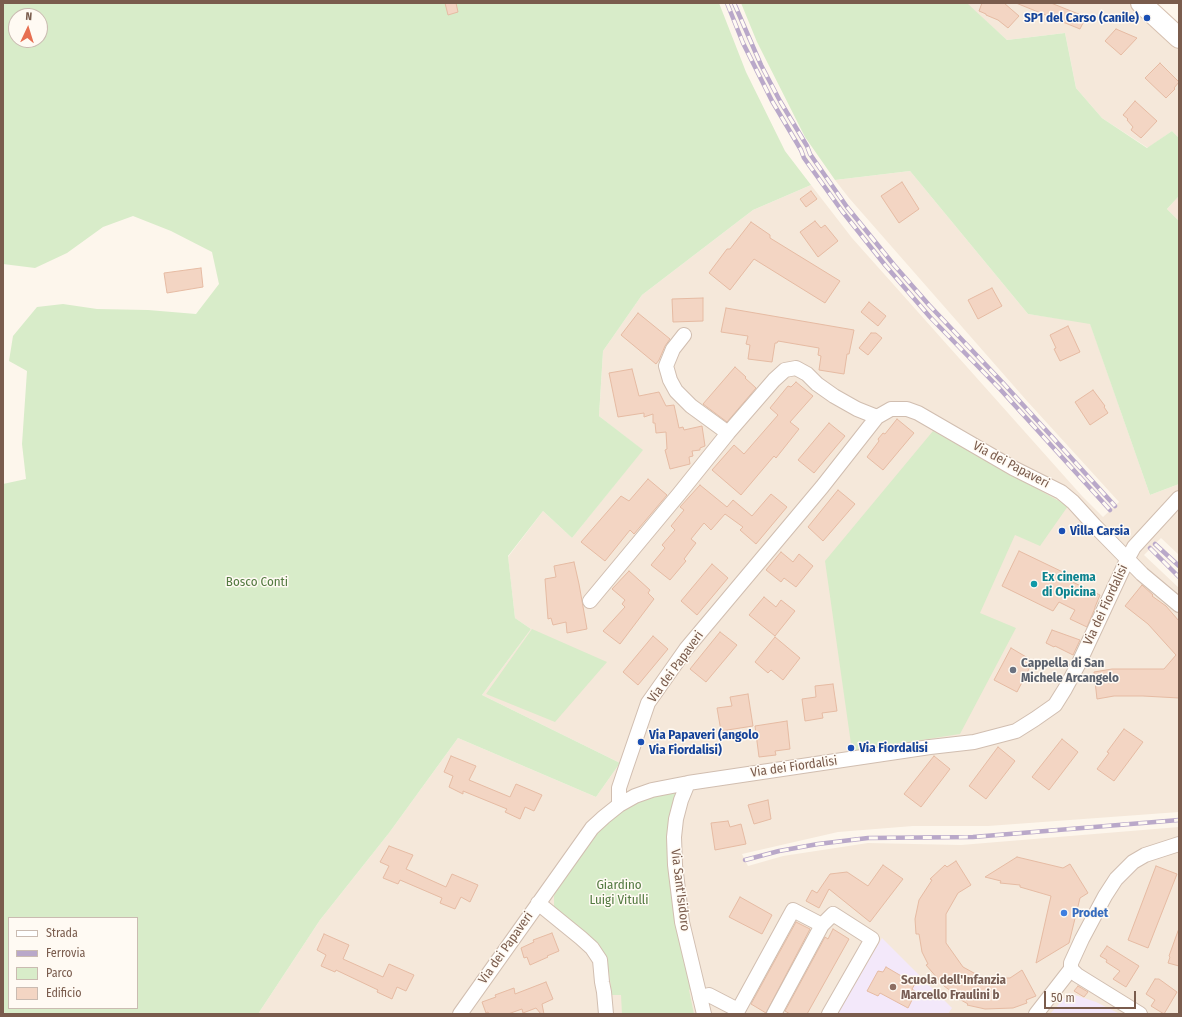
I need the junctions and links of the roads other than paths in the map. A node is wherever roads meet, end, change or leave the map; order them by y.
1 (1142, 3) edge
2 (1179, 38) edge
3 (684, 335) dead end
4 (877, 417) junction
5 (728, 433) junction
6 (1179, 498) edge
7 (1128, 558) junction
8 (590, 601) dead end
9 (1179, 605) edge
10 (688, 783) junction
11 (619, 805) junction
12 (1179, 844) edge
13 (538, 903) junction
14 (822, 925) junction
15 (1071, 969) junction
16 (700, 998) junction
17 (737, 1012) edge
18 (460, 1014) edge
19 (606, 1014) edge
20 (704, 1014) edge
21 (774, 1014) edge
22 (829, 1014) edge
23 (1036, 1014) edge
24 (1140, 1014) edge

1 - 2 main road
3 - 5 street
4 - 5 street
4 - 7 street, Via dei Papaveri
4 - 11 street, Via dei Papaveri
5 - 8 street
6 - 7 street, Via dei Fiordalisi
7 - 9 street, Via dei Papaveri
7 - 10 street, Via dei Fiordalisi
10 - 11 street, Via dei Fiordalisi
10 - 16 street, Via Sant'Isidoro
11 - 13 street, Via dei Papaveri
12 - 15 street
13 - 18 street, Via dei Papaveri
13 - 19 street
14 - 17 street
14 - 21 street
14 - 22 street
15 - 23 street
15 - 24 street
16 - 17 street
16 - 20 street, Via Sant'Isidoro

